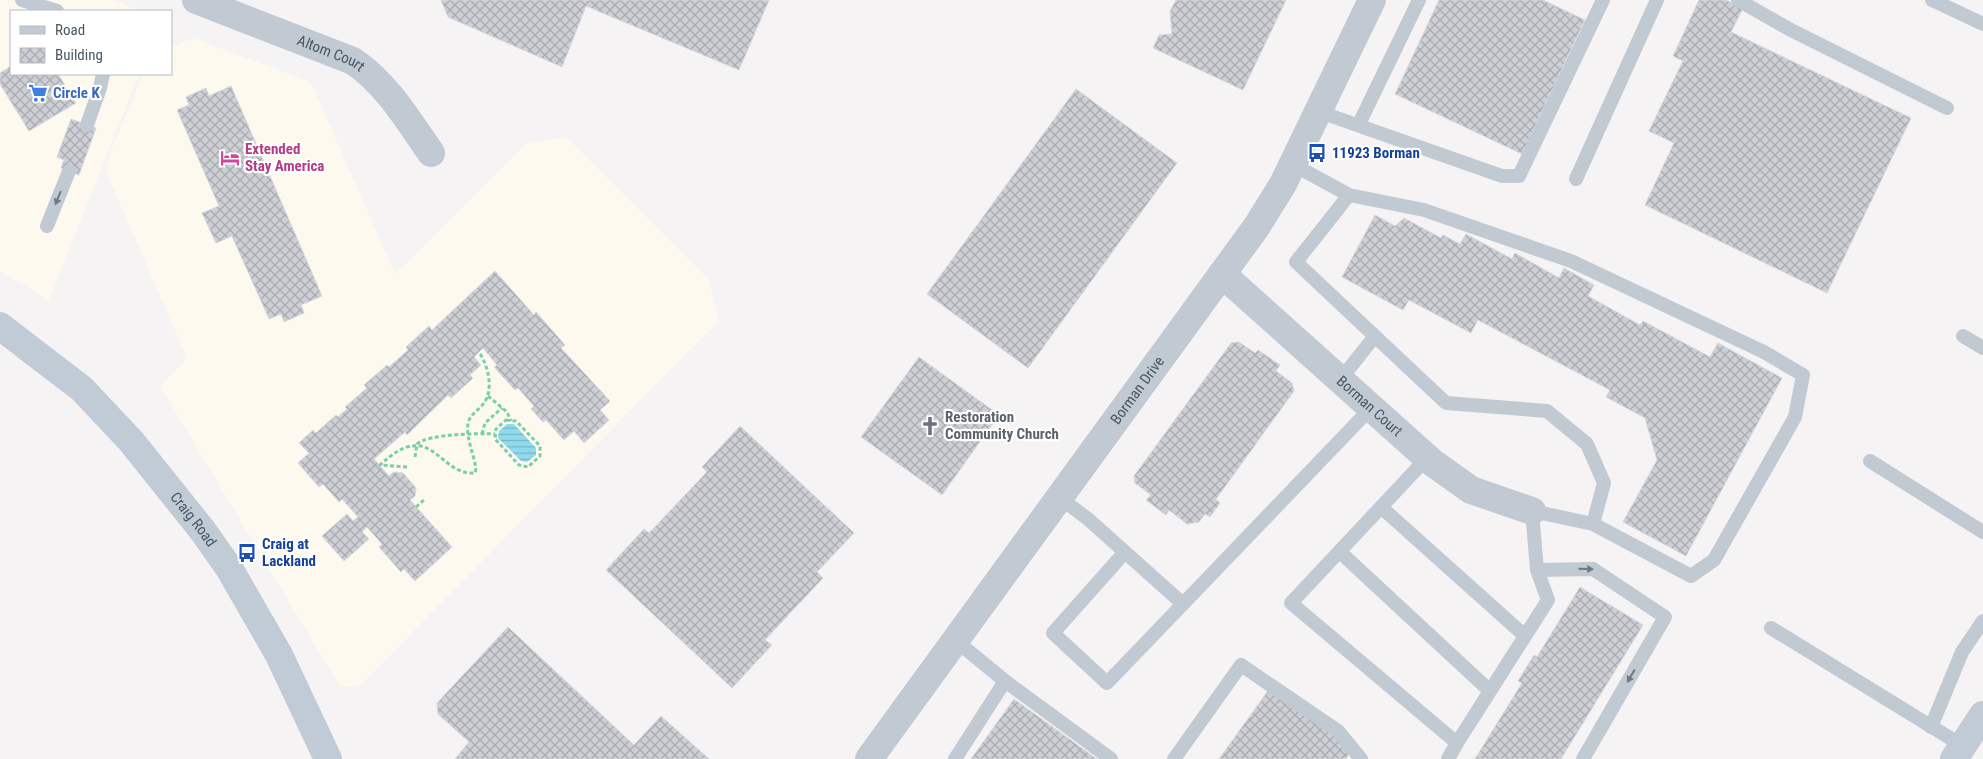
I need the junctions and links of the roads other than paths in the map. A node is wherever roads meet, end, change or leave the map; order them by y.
1 (22, 0) edge
2 (196, 0) edge
3 (1372, 0) edge
4 (1419, 0) edge
5 (1657, 0) edge
6 (1738, 0) edge
7 (1932, 0) edge
8 (1598, 2) edge
9 (54, 10) edge
10 (1983, 24) edge
11 (103, 75) edge
12 (1947, 108) dead end
13 (1317, 111) junction
14 (1359, 124) junction
15 (88, 125) dead end
16 (432, 152) dead end
17 (1292, 164) junction
18 (69, 171) dead end
19 (1576, 178) dead end
20 (1349, 195) junction
21 (47, 226) dead end
22 (1222, 274) junction
23 (0, 326) edge
24 (1375, 336) junction
25 (1963, 336) dead end
26 (1983, 348) edge
27 (1340, 380) junction
28 (1371, 408) junction
29 (1427, 458) junction
30 (1870, 461) dead end
31 (1060, 498) junction
32 (1381, 507) junction
33 (1532, 511) junction
34 (1593, 524) junction
35 (1983, 532) edge
36 (1125, 552) junction
37 (1340, 552) junction
38 (1537, 570) junction
39 (1183, 604) junction
40 (1983, 622) edge
41 (1771, 628) dead end
42 (1525, 636) junction
43 (955, 640) junction
44 (1006, 681) junction
45 (1490, 691) junction
46 (1983, 714) edge
47 (1931, 727) junction
48 (1457, 743) junction
49 (1959, 752) edge
50 (328, 759) edge
51 (869, 759) edge
52 (955, 759) edge
53 (1111, 759) edge
54 (1174, 759) edge
55 (1361, 759) edge
56 (1448, 759) edge
57 (1584, 759) edge

1 - 9 lane
2 - 16 street, Altom Court
3 - 13 street, Borman Drive
4 - 14 lane
5 - 19 lane
6 - 12 lane
7 - 10 lane
8 - 14 lane
11 - 15 lane
13 - 14 lane
13 - 17 street, Borman Drive
17 - 20 lane
17 - 22 street, Borman Drive
18 -> 21 lane
20 - 24 lane
20 - 34 lane
22 - 27 street, Borman Court
22 - 31 street, Borman Drive
23 - 50 main road, Craig Road
24 - 27 lane
24 - 34 lane
25 - 26 lane
27 - 28 street, Borman Court
28 - 29 street, Borman Court
28 - 39 lane
29 - 32 lane
29 - 33 street, Borman Court
30 - 35 lane
31 - 36 lane
31 - 43 street, Borman Drive
32 - 37 lane
32 - 42 lane
33 - 34 lane
33 - 38 lane
36 - 39 lane
36 - 39 lane
37 - 45 lane
37 - 48 lane
38 - 42 lane
38 -> 57 lane
40 - 47 lane
41 - 47 lane
42 - 45 lane
43 - 44 lane
43 - 51 street, Borman Drive
44 - 52 lane
44 - 53 lane
45 - 48 lane
46 - 49 main road
47 - 49 lane
48 - 56 lane
54 - 55 lane

